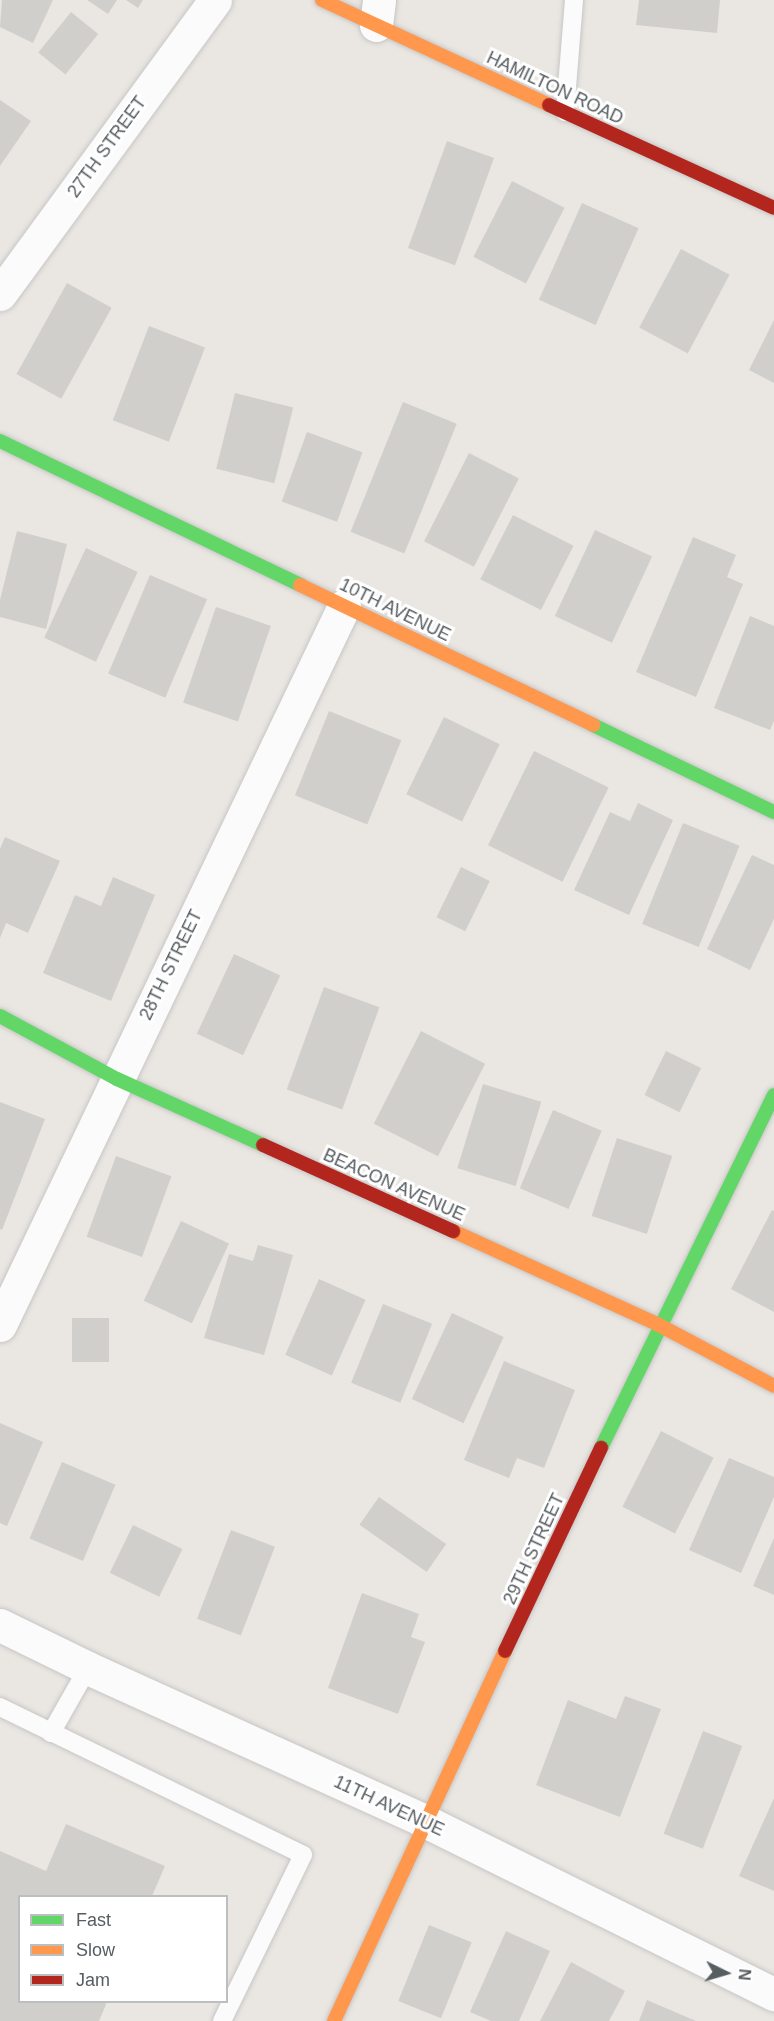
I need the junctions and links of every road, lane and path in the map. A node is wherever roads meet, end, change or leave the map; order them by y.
1 (215, 0) edge
2 (322, 0) edge
3 (574, 0) edge
4 (378, 13) edge
5 (565, 112) junction
6 (774, 208) edge
7 (0, 294) edge
8 (0, 441) edge
9 (345, 606) junction
10 (774, 812) edge
11 (0, 1017) edge
12 (117, 1079) junction
13 (774, 1095) edge
14 (0, 1325) edge
15 (659, 1325) junction
16 (774, 1386) edge
17 (0, 1625) edge
18 (88, 1668) junction
19 (0, 1707) edge
20 (51, 1733) junction
21 (425, 1821) junction
22 (774, 1994) edge
23 (222, 2021) edge
24 (334, 2021) edge

1 - 7 street, 27TH STREET
2 - 4 street, HAMILTON ROAD
3 - 5 lane
4 - 5 street, HAMILTON ROAD
5 - 6 street, HAMILTON ROAD
8 - 9 street, 10TH AVENUE
9 - 10 street, 10TH AVENUE
9 - 12 street, 28TH STREET
11 - 12 street, BEACON AVENUE
12 - 14 street, 28TH STREET
12 - 15 street, BEACON AVENUE
13 - 15 street, 29TH STREET
15 - 16 street, BEACON AVENUE
15 - 21 street, 29TH STREET
17 - 18 street, 11TH AVENUE
18 - 20 lane
18 - 21 street, 11TH AVENUE
19 - 20 lane
20 - 23 lane
21 - 22 street, 11TH AVENUE
21 - 24 street, 29TH STREET

